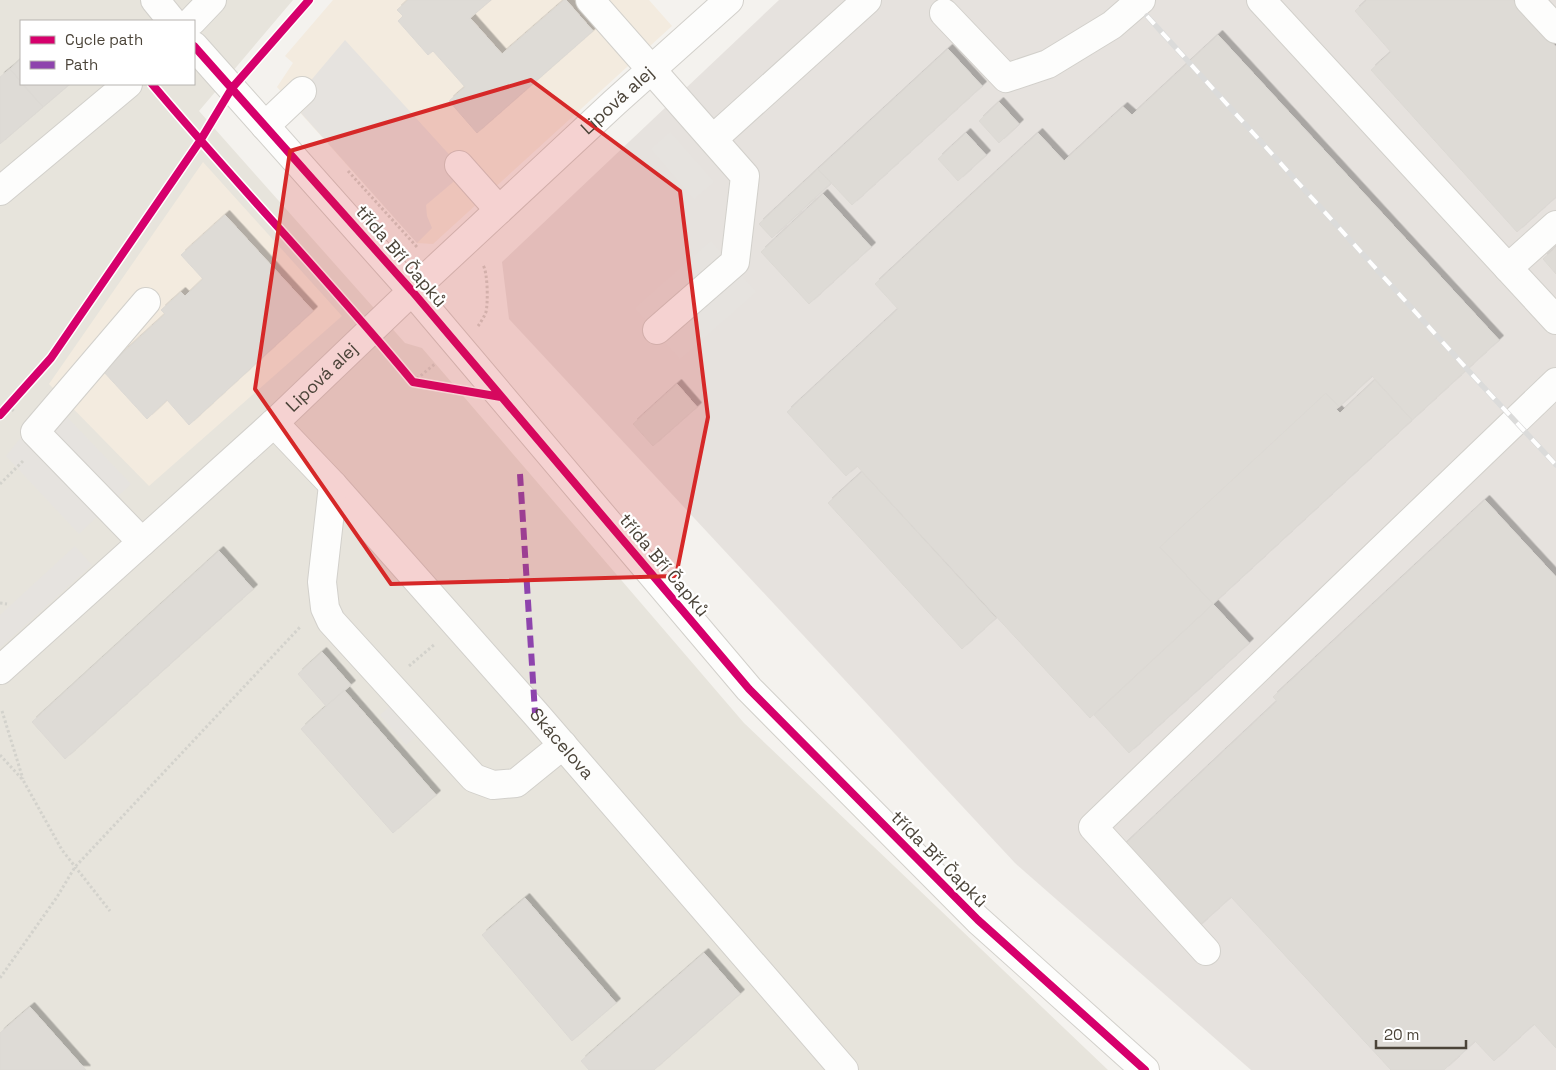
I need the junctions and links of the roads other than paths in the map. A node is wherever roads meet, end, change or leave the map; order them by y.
1 (155, 0) edge
2 (212, 0) edge
3 (590, 0) edge
4 (729, 0) edge
5 (867, 0) edge
6 (1141, 0) edge
7 (1261, 0) edge
8 (1529, 0) edge
9 (944, 13) dead end
10 (171, 20) edge
11 (193, 20) edge
12 (1556, 29) edge
13 (195, 47) edge
14 (652, 69) junction
15 (127, 85) edge
16 (302, 90) dead end
17 (265, 126) junction
18 (713, 138) junction
19 (459, 165) dead end
20 (0, 191) edge
21 (499, 210) junction
22 (1556, 225) edge
23 (1508, 268) junction
24 (412, 290) junction
25 (146, 302) dead end
26 (1556, 320) edge
27 (657, 330) dead end
28 (1556, 382) edge
29 (274, 423) junction
30 (333, 486) junction
31 (142, 542) junction
32 (0, 670) edge
33 (563, 745) junction
34 (1206, 951) dead end
35 (844, 1070) edge
36 (1145, 1070) edge

1 - 10 street
2 - 11 street
3 - 14 street
4 - 14 street, Lipová alej
5 - 18 street
6 - 9 street
7 - 23 street
8 - 12 street
13 - 17 street, třída Bří Čapků
14 - 18 street
14 - 21 street, Lipová alej
15 - 20 street
16 - 17 street
17 - 24 street, třída Bří Čapků
18 - 27 street
19 - 21 street
21 - 24 street, Lipová alej
22 - 23 street
23 - 26 street
24 - 29 street, Lipová alej
24 - 36 street, třída Bří Čapků
25 - 31 street
28 - 34 street
29 - 30 street, Skácelova
29 - 31 street, Lipová alej
30 - 33 street, Skácelova
30 - 33 street
31 - 32 street, Lipová alej
33 - 35 street, Skácelova

